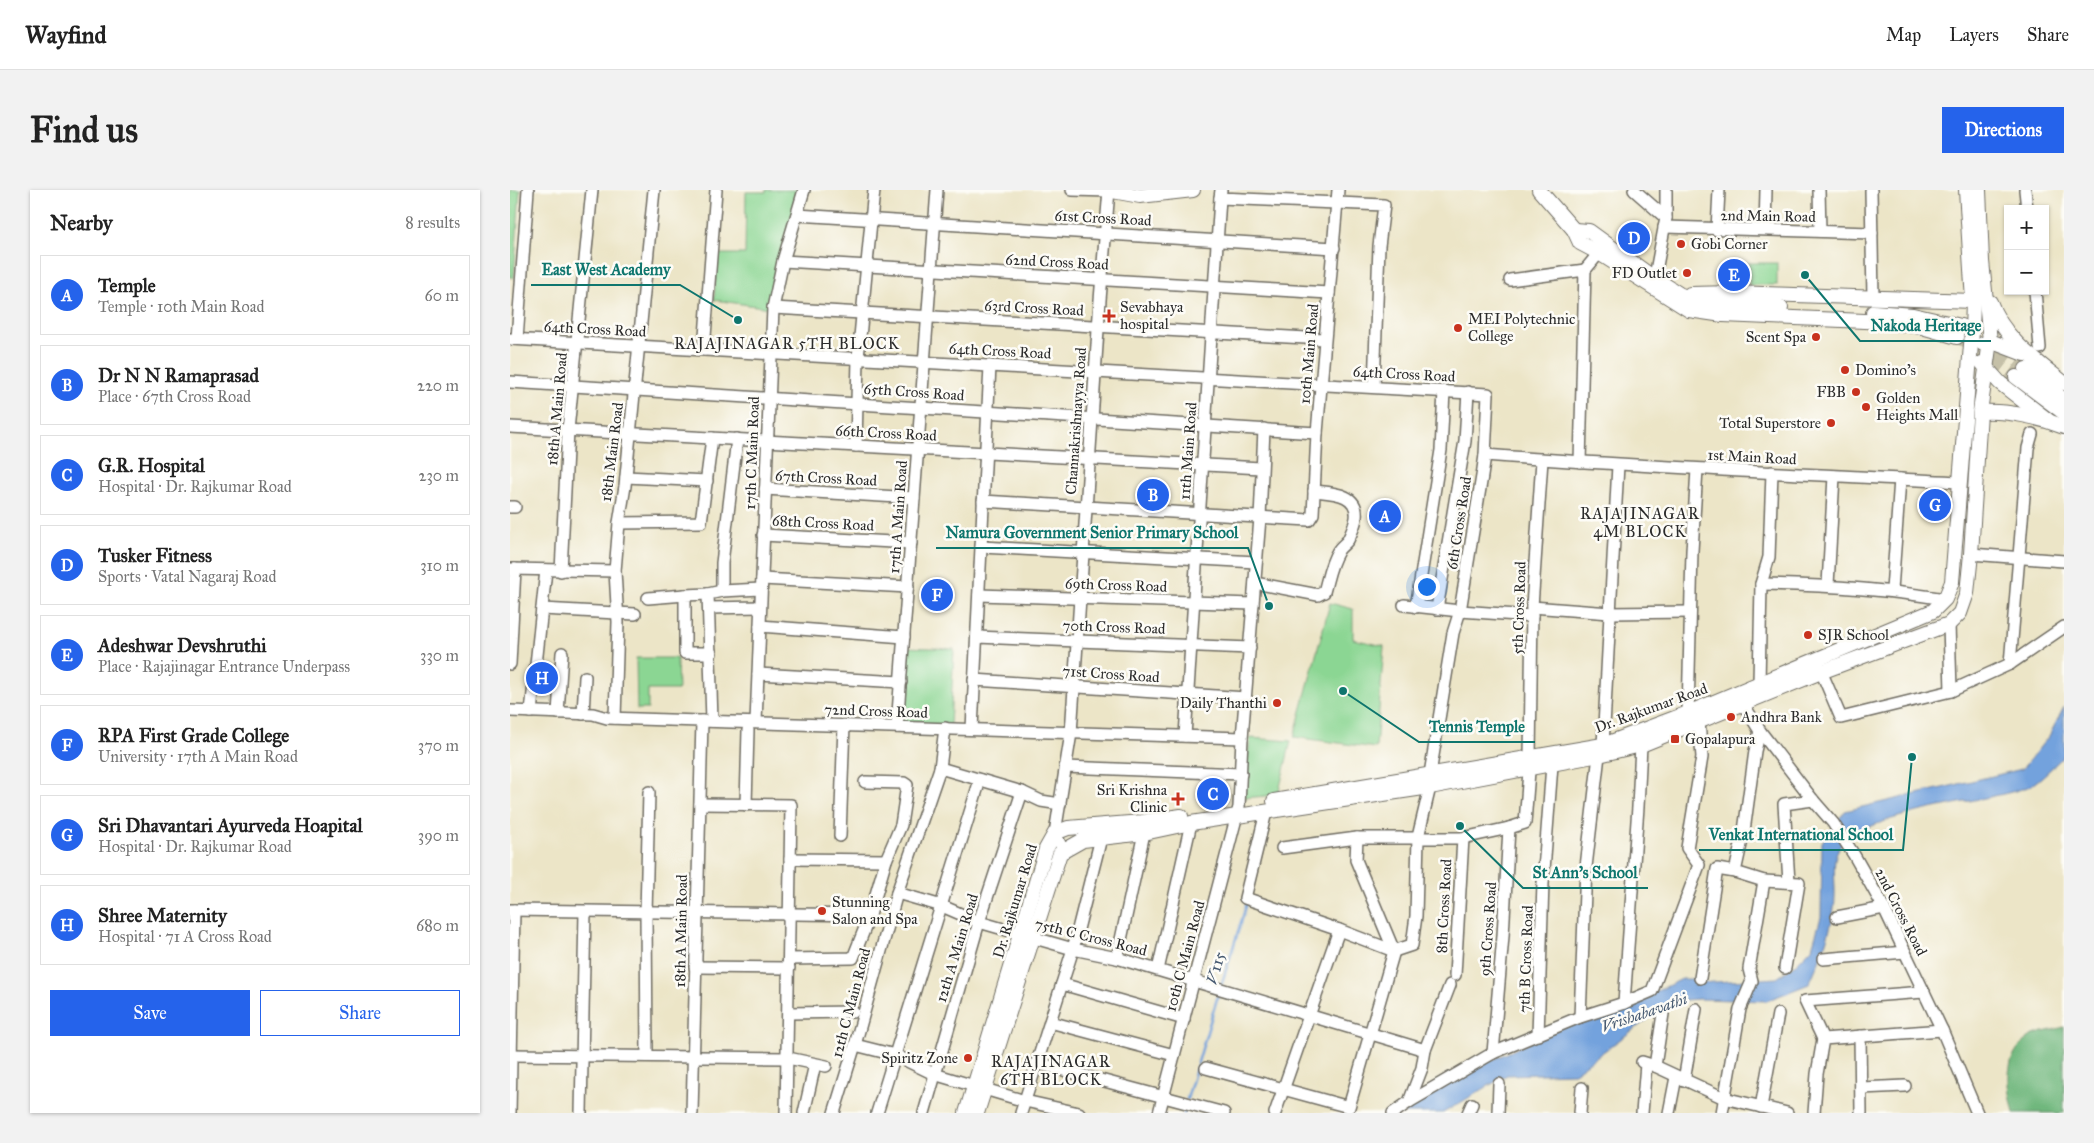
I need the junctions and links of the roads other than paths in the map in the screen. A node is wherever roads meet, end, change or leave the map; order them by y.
1 (528, 190) edge
2 (592, 190) edge
3 (654, 190) edge
4 (716, 190) edge
5 (804, 190) edge
6 (874, 190) edge
7 (937, 190) edge
8 (1072, 190) edge
9 (1108, 190) edge
10 (1193, 190) edge
11 (1338, 190) edge
12 (1539, 190) edge
13 (1634, 190) edge
14 (1666, 190) edge
15 (1719, 190) edge
16 (1766, 190) edge
17 (1819, 190) edge
18 (1871, 190) edge
19 (1966, 190) edge
20 (1979, 190) edge
21 (2026, 190) edge
22 (1221, 194) edge
23 (1310, 195) edge
24 (1337, 202) junction
25 (2027, 205) edge
26 (797, 215) junction
27 (870, 219) junction
28 (935, 223) junction
29 (1665, 223) junction
30 (1765, 229) junction
31 (1574, 230) junction
32 (1717, 230) junction
33 (1820, 231) junction
34 (1872, 233) junction
35 (1106, 234) junction
36 (1218, 240) junction
37 (1334, 248) junction
38 (1599, 253) junction
39 (783, 261) junction
40 (866, 266) junction
41 (932, 270) junction
42 (1585, 270) junction
43 (1651, 276) junction
44 (1102, 280) junction
45 (1510, 280) dead end
46 (1215, 287) junction
47 (1985, 289) junction
48 (1330, 294) junction
49 (1679, 294) junction
50 (2035, 295) edge
51 (1873, 297) junction
52 (1973, 301) junction
53 (773, 308) junction
54 (862, 313) junction
55 (928, 317) junction
56 (1098, 326) junction
57 (1212, 333) junction
58 (513, 339) edge
59 (1324, 339) junction
60 (1990, 341) junction
61 (578, 343) junction
62 (639, 346) junction
63 (704, 350) junction
64 (1971, 350) junction
65 (771, 354) junction
66 (858, 358) junction
67 (925, 362) junction
68 (2028, 363) junction
69 (990, 366) junction
70 (1985, 368) junction
71 (1095, 372) junction
72 (1209, 378) junction
73 (510, 382) edge
74 (2064, 383) edge
75 (1321, 384) junction
76 (573, 386) junction
77 (1374, 387) junction
78 (635, 390) junction
79 (1444, 391) junction
80 (1468, 392) junction
81 (1488, 394) joint
82 (769, 398) junction
83 (2064, 400) edge
84 (856, 404) junction
85 (921, 408) junction
86 (988, 412) junction
87 (1980, 412) junction
88 (2064, 413) edge
89 (1092, 419) junction
90 (2049, 421) junction
91 (1206, 426) junction
92 (510, 427) edge
93 (2064, 427) edge
94 (1264, 429) junction
95 (568, 430) junction
96 (1317, 433) junction
97 (630, 434) junction
98 (2032, 434) dead end
99 (712, 438) junction
100 (737, 439) junction
101 (767, 441) junction
102 (856, 446) junction
103 (918, 449) junction
104 (986, 453) junction
105 (1485, 455) junction
106 (1089, 459) junction
107 (1542, 460) junction
108 (1580, 462) junction
109 (1203, 465) junction
110 (1618, 465) junction
111 (1261, 468) junction
112 (1697, 469) junction
113 (1772, 472) junction
114 (1460, 473) junction
115 (1482, 476) junction
116 (1834, 476) junction
117 (626, 477) junction
118 (1900, 479) junction
119 (707, 481) junction
120 (1960, 482) junction
121 (765, 489) junction
122 (1314, 491) junction
123 (914, 498) junction
124 (984, 502) junction
125 (1086, 508) junction
126 (1199, 514) junction
127 (1260, 518) junction
128 (619, 523) junction
129 (1450, 533) junction
130 (764, 534) junction
131 (1473, 537) junction
132 (911, 543) junction
133 (981, 547) junction
134 (1083, 553) junction
135 (1971, 554) junction
136 (2020, 557) junction
137 (1197, 559) junction
138 (2064, 561) edge
139 (1256, 562) junction
140 (512, 569) edge
141 (546, 570) junction
142 (562, 571) junction
143 (615, 571) junction
144 (1255, 583) junction
145 (761, 584) junction
146 (1761, 584) junction
147 (1828, 585) junction
148 (908, 587) junction
149 (1892, 590) junction
150 (722, 591) junction
151 (708, 594) junction
152 (685, 595) junction
153 (979, 595) junction
154 (648, 598) dead end
155 (1080, 598) junction
156 (1945, 599) junction
157 (1194, 602) junction
158 (1253, 604) junction
159 (1404, 605) dead end
160 (1416, 606) junction
161 (760, 607) junction
162 (709, 608) junction
163 (542, 609) junction
164 (1437, 609) junction
165 (1460, 611) junction
166 (1532, 611) junction
167 (1690, 612) junction
168 (1610, 613) junction
169 (618, 614) junction
170 (635, 614) dead end
171 (1948, 624) junction
172 (760, 626) junction
173 (2064, 627) edge
174 (904, 636) junction
175 (977, 637) junction
176 (1077, 641) junction
177 (1191, 646) junction
178 (1250, 648) junction
179 (562, 652) dead end
180 (711, 653) junction
181 (510, 664) edge
182 (2010, 664) junction
183 (1819, 666) junction
184 (758, 674) junction
185 (585, 677) dead end
186 (974, 680) junction
187 (901, 682) junction
188 (1758, 683) junction
189 (1074, 686) junction
190 (1951, 691) junction
191 (1188, 694) junction
192 (1246, 698) junction
193 (1739, 698) junction
194 (510, 711) edge
195 (531, 712) junction
196 (558, 713) junction
197 (1688, 713) junction
198 (589, 717) junction
199 (510, 718) edge
200 (611, 718) junction
201 (707, 721) junction
202 (1699, 722) junction
203 (844, 725) junction
204 (752, 726) junction
205 (898, 727) junction
206 (945, 728) junction
207 (972, 729) junction
208 (1760, 731) junction
209 (1071, 732) junction
210 (1185, 736) junction
211 (1242, 738) junction
212 (1640, 745) junction
213 (1601, 750) junction
214 (1530, 764) junction
215 (1552, 765) junction
216 (1066, 767) junction
217 (940, 768) junction
218 (1241, 774) junction
219 (980, 780) junction
220 (1430, 781) junction
221 (865, 782) dead end
222 (649, 792) dead end
223 (1022, 792) junction
224 (1813, 800) junction
225 (700, 804) junction
226 (1060, 804) junction
227 (746, 805) junction
228 (1238, 812) junction
229 (1266, 812) junction
230 (1191, 823) junction
231 (1509, 828) junction
232 (1144, 833) junction
233 (1055, 834) junction
234 (840, 836) dead end
235 (1418, 837) junction
236 (1101, 838) junction
237 (1357, 838) junction
238 (1463, 838) junction
239 (1282, 848) dead end
240 (1063, 850) junction
241 (790, 858) junction
242 (886, 860) junction
243 (1735, 872) junction
244 (1764, 881) junction
245 (1789, 882) junction
246 (897, 893) junction
247 (942, 906) junction
248 (1884, 908) junction
249 (512, 910) edge
250 (586, 912) junction
251 (646, 913) junction
252 (696, 913) junction
253 (790, 914) junction
254 (870, 915) junction
255 (1837, 917) dead end
256 (979, 922) junction
257 (1339, 930) junction
258 (1027, 936) junction
259 (1073, 949) junction
260 (1394, 951) junction
261 (1904, 952) junction
262 (1117, 958) junction
263 (1822, 959) dead end
264 (789, 963) junction
265 (695, 967) junction
266 (1784, 968) dead end
267 (1158, 970) junction
268 (1700, 978) dead end
269 (1194, 980) junction
270 (1062, 984) junction
271 (1924, 992) junction
272 (1624, 1003) junction
273 (1696, 1009) dead end
274 (853, 1012) dead end
275 (789, 1013) junction
276 (1308, 1014) junction
277 (1662, 1014) dead end
278 (1778, 1014) dead end
279 (1580, 1017) junction
280 (1184, 1019) junction
281 (1050, 1022) junction
282 (1942, 1030) junction
283 (1372, 1033) junction
284 (1538, 1035) junction
285 (1860, 1036) junction
286 (1823, 1039) junction
287 (855, 1045) junction
288 (1425, 1050) junction
289 (1493, 1053) junction
290 (511, 1055) edge
291 (583, 1055) junction
292 (895, 1055) junction
293 (1174, 1055) junction
294 (647, 1056) junction
295 (694, 1057) junction
296 (788, 1058) junction
297 (1037, 1063) junction
298 (1647, 1064) junction
299 (1206, 1068) dead end
300 (934, 1074) junction
301 (1680, 1079) junction
302 (1499, 1084) dead end
303 (1905, 1086) dead end
304 (979, 1087) junction
305 (1283, 1088) junction
306 (1582, 1088) dead end
307 (1861, 1088) junction
308 (1162, 1097) junction
309 (1724, 1098) junction
310 (1025, 1100) junction
311 (1409, 1102) junction
312 (1761, 1107) junction
313 (1066, 1111) edge
314 (1219, 1112) edge
315 (510, 1113) edge
316 (581, 1113) edge
317 (692, 1113) edge
318 (786, 1113) edge
319 (804, 1113) edge
320 (834, 1113) edge
321 (877, 1113) edge
322 (924, 1113) edge
323 (966, 1113) edge
324 (977, 1113) edge
325 (1021, 1113) edge
326 (1079, 1113) edge
327 (1158, 1113) edge
328 (1275, 1113) edge
329 (1393, 1113) edge
330 (1498, 1113) edge
331 (1580, 1113) edge
332 (1642, 1113) edge
333 (1669, 1113) edge
334 (1722, 1113) edge
335 (1787, 1113) edge
336 (1814, 1113) edge
337 (1861, 1113) edge
338 (1977, 1113) edge

1 - 58 street
2 - 61 street, 18th A Main Road
3 - 62 street, 18th Main Road
4 - 63 street
5 - 26 street, 17th C Main Road
6 - 27 street
7 - 28 street, 17th A Main Road
8 - 9 street
9 - 10 main road
9 - 35 street, Channakrishnayya Road
11 - 24 street, 10th Main Road
12 - 31 main road
13 - 29 street
14 - 29 street
15 - 32 street
16 - 30 street
17 - 33 street
18 - 34 street
19 - 52 main road
20 - 47 main road
21 - 25 street
22 - 23 street
22 - 36 street, 11th Main Road
23 - 24 street
24 - 37 street, 10th Main Road
24 - 77 street
26 - 27 street, 61st Cross Road
26 - 39 street, 17th C Main Road
27 - 28 street, 61st Cross Road
27 - 40 street
28 - 35 street, 61st Cross Road
28 - 41 street, 17th A Main Road
29 - 32 street, 2nd Main Road
29 - 43 street
30 - 32 street, 2nd Main Road
30 - 33 street, 2nd Main Road
31 - 38 main road
31 - 43 main road
33 - 34 street, 2nd Main Road
34 - 51 street
35 - 36 street, 61st Cross Road
35 - 44 street, Channakrishnayya Road
36 - 37 street, 61st Cross Road
36 - 46 street, 11th Main Road
37 - 48 street, 10th Main Road
38 - 42 street
38 - 49 main road
39 - 40 street, 62nd Cross Road
39 - 53 street, 17th C Main Road
40 - 41 street, 62nd Cross Road
40 - 54 street
41 - 44 street, 62nd Cross Road
41 - 55 street, 17th A Main Road
42 - 45 street
42 - 108 street
43 - 49 main road
44 - 46 street, 62nd Cross Road
44 - 56 street, Channakrishnayya Road
46 - 48 street, 62nd Cross Road
46 - 57 street, 11th Main Road
47 - 60 main road
47 - 68 main road
48 - 59 street, 10th Main Road
49 - 51 main road
50 - 68 street
51 - 52 main road
52 - 64 main road
53 - 54 street, 63rd Cross Road
53 - 65 street, 17th C Main Road
54 - 55 street, 63rd Cross Road
54 - 66 street
55 - 56 street, 63rd Cross Road
55 - 67 street, 17th A Main Road
56 - 57 street, 63rd Cross Road
56 - 71 street, Channakrishnayya Road
57 - 59 street, 63rd Cross Road
57 - 72 street, 11th Main Road
58 - 61 street, 64th Cross Road
59 - 75 street, 10th Main Road
60 - 64 main road
60 - 68 main road
60 - 70 main road
61 - 62 street, 64th Cross Road
61 - 76 street, 18th A Main Road
62 - 63 street, 64th Cross Road
62 - 78 street, 18th Main Road
63 - 65 street, 64th Cross Road
64 - 70 main road
64 - 120 main road
65 - 66 street, 64th Cross Road
65 - 82 street, 17th C Main Road
66 - 67 street, 64th Cross Road
66 - 84 street
67 - 69 street, 64th Cross Road
67 - 85 street, 17th A Main Road
68 - 74 main road
68 - 83 main road
68 - 88 main road
69 - 71 street, 64th Cross Road
69 - 86 street
70 - 87 main road
70 - 90 main road
71 - 72 street, 64th Cross Road
71 - 89 street, Channakrishnayya Road
72 - 75 street, 64th Cross Road
72 - 91 street, 11th Main Road
73 - 76 street, 65th Cross Road
75 - 77 street, 64th Cross Road
75 - 96 street, 10th Main Road
76 - 78 street, 65th Cross Road
76 - 95 street, 18th A Main Road
77 - 79 street, 64th Cross Road
78 - 82 street, 65th Cross Road
78 - 97 street, 18th Main Road
79 - 80 street, 64th Cross Road
79 - 160 street
80 - 81 street, 64th Cross Road
80 - 114 street
81 - 105 street, 6th Cross Road
82 - 84 street, 65th Cross Road
82 - 101 street, 17th C Main Road
84 - 85 street, 65th Cross Road
84 - 102 street
85 - 86 street, 65th Cross Road
85 - 103 street, 17th A Main Road
86 - 89 street, 65th Cross Road
86 - 104 street
87 - 90 main road
87 - 135 main road
89 - 91 street, 65th Cross Road
89 - 106 street, Channakrishnayya Road
90 - 93 main road
91 - 94 street, 65th Cross Road
91 - 109 street, 11th Main Road
92 - 95 street, 66th Cross Road
94 - 96 street, 65th Cross Road
94 - 111 street, 10th C Main Road
95 - 97 street, 66th Cross Road
95 - 142 street, 18th A Main Road
96 - 122 street, 10th Main Road
97 - 99 street, 66th Cross Road
97 - 117 street, 18th Main Road
98 - 136 street
99 - 100 street, 66th Cross Road
99 - 119 street
100 - 101 street, 66th Cross Road
100 - 150 street
101 - 102 street, 66th Cross Road
101 - 121 street, 17th C Main Road
102 - 103 street, 66th Cross Road
103 - 104 street, 66th Cross Road
103 - 123 street, 17th A Main Road
104 - 106 street, 66th Cross Road
104 - 124 street
105 - 107 street, 1st Main Road
105 - 115 street, 6th Cross Road
106 - 109 street, 66th Cross Road
106 - 125 street, Channakrishnayya Road
107 - 108 street, 1st Main Road
107 - 166 street, 5th Cross Road
108 - 110 street, 1st Main Road
109 - 111 street, 66th Cross Road
109 - 126 street, 11th Main Road
110 - 112 street, 1st Main Road
110 - 168 street
111 - 127 street, 10th C Main Road
112 - 113 street, 1st Main Road
112 - 167 street
113 - 116 street, 1st Main Road
113 - 146 street
114 - 115 street
114 - 129 street
115 - 131 street, 6th Cross Road
116 - 118 street, 1st Main Road
116 - 147 street
117 - 119 street
117 - 128 street, 18th Main Road
118 - 120 street, 1st Main Road
118 - 149 street
119 - 128 street
120 - 156 main road
121 - 123 street, 67th Cross Road
121 - 130 street, 17th C Main Road
122 - 127 street, 10th Main Road
122 - 144 street
123 - 132 street, 17th A Main Road
124 - 125 street
124 - 133 street
125 - 126 street
125 - 134 street, Channakrishnayya Road
126 - 127 street
126 - 137 street, 11th Main Road
127 - 139 street, 10th C Main Road
128 - 143 street, 18th Main Road
129 - 131 street
129 - 164 street
130 - 132 street, 68th Cross Road
130 - 145 street, 17th C Main Road
131 - 165 street, 6th Cross Road
132 - 148 street, 17th A Main Road
133 - 134 street
133 - 153 street
134 - 137 street
134 - 155 street, Channakrishnayya Road
135 - 136 street
135 - 171 main road
136 - 138 street
136 - 182 street
137 - 139 street
137 - 157 street, 11th Main Road
139 - 144 street, 10th C Main Road
140 - 141 street
140 - 181 street
141 - 142 street
141 - 163 street
142 - 143 street
143 - 169 street, 18th Main Road
144 - 158 street, 10th C Main Road
145 - 148 street
145 - 150 street
145 - 161 street, 17th C Main Road
146 - 147 street
146 - 188 street
147 - 149 street
148 - 174 street, 17th A Main Road
149 - 156 street
150 - 151 street
151 - 152 street
151 - 162 street, 18th A Main Road
152 - 154 street
152 - 180 street
153 - 155 street, 69th Cross Road
153 - 175 street
155 - 157 street, 69th Cross Road
155 - 176 street, Channakrishnayya Road
156 - 183 main road, Dr. Rajkumar Road
157 - 158 street, 69th Cross Road
157 - 177 street, 11th Main Road
158 - 178 street, 10th C Main Road
159 - 160 street
160 - 164 street
161 - 162 street
161 - 172 street, 17th C Main Road
162 - 180 street, 18th A Main Road
163 - 169 street
163 - 195 street
164 - 165 street
165 - 166 street
165 - 220 street, 6th Cross Road
166 - 168 street
166 - 214 street, 5th Cross Road
167 - 168 street
167 - 197 street
168 - 213 street
169 - 170 street
169 - 200 street, 18th Main Road
171 - 183 main road, Dr. Rajkumar Road
171 - 190 street
172 - 174 street
172 - 184 street, 17th C Main Road
173 - 182 street
174 - 187 street, 17th A Main Road
175 - 176 street, 70th Cross Road
175 - 186 street
176 - 177 street, 70th Cross Road
176 - 189 street, Channakrishnayya Road
177 - 178 street, 70th Cross Road
177 - 191 street, 11th Main Road
178 - 192 street, 10th C Main Road
179 - 196 street
180 - 201 street, 18th A Main Road
182 - 190 street
183 - 188 main road, Dr. Rajkumar Road
183 - 190 street
183 - 193 main road, Dr. Rajkumar Road
184 - 187 street
184 - 204 street, 17th C Main Road
185 - 198 street
186 - 189 street, 71st Cross Road
186 - 207 street
187 - 205 street, 17th A Main Road
188 - 193 main road, Dr. Rajkumar Road
189 - 191 street, 71st Cross Road
189 - 209 street, Channakrishnayya Road
191 - 192 street, 71st Cross Road
191 - 210 street, 11th Main Road
192 - 211 street, 10th C Main Road
193 - 197 main road, Dr. Rajkumar Road
193 - 202 main road, Dr. Rajkumar Road
193 - 208 street, 2nd Cross Road
194 - 195 street, 72nd Cross Road
195 - 196 street, 72nd Cross Road
196 - 198 street, 72nd Cross Road
197 - 213 main road, Dr. Rajkumar Road
198 - 199 street
198 - 200 street, 72nd Cross Road
200 - 201 street, 72nd Cross Road
201 - 204 street, 72nd Cross Road
201 - 225 street, 18th A Main Road
202 - 212 main road, Dr. Rajkumar Road
202 - 272 street
203 - 204 street, 72nd Cross Road
203 - 205 street, 72nd Cross Road
203 - 234 street
204 - 227 street, 17th C Main Road
205 - 206 street, 72nd Cross Road
206 - 207 street, 72nd Cross Road
206 - 217 street, 12th C Main Road
207 - 209 street, 72nd Cross Road
208 - 224 street, 2nd Cross Road
208 - 243 street
209 - 210 street, 72nd Cross Road
209 - 216 street, Channakrishnayya Road
210 - 211 street, 72nd Cross Road
211 - 218 street, 10th C Main Road
212 - 213 main road, Dr. Rajkumar Road
212 - 272 street
213 - 214 main road, Dr. Rajkumar Road
213 - 215 main road, Dr. Rajkumar Road
213 - 279 street
214 - 215 main road, Dr. Rajkumar Road
214 - 220 main road, Dr. Rajkumar Road
214 - 231 street
215 - 284 street, 7th B Cross Road
216 - 218 street
216 - 226 street, Channakrishnayya Road
217 - 219 street
217 - 246 street, 12th C Main Road
218 - 228 street, 10th C Main Road
219 - 223 street
219 - 247 street
220 - 228 main road, Dr. Rajkumar Road
220 - 229 main road, Dr. Rajkumar Road
220 - 235 street
221 - 242 street
222 - 251 street
223 - 226 street
223 - 256 street, 12th A Main Road
224 - 245 street
224 - 248 street, 2nd Cross Road
225 - 227 street
225 - 252 street, 18th A Main Road
226 - 233 street, Channakrishnayya Road
227 - 241 street
228 - 229 main road, Dr. Rajkumar Road
228 - 230 main road, Dr. Rajkumar Road
228 - 233 main road, Dr. Rajkumar Road
228 - 269 street, 10th C Main Road
229 - 257 street
230 - 232 main road, Dr. Rajkumar Road
230 - 267 street
231 - 238 street
231 - 289 street, 9th Cross Road
232 - 236 main road, Dr. Rajkumar Road
232 - 262 street
233 - 240 street
233 - 258 main road, Dr. Rajkumar Road
235 - 237 street
235 - 238 street
235 - 260 street
236 - 240 main road, Dr. Rajkumar Road
236 - 259 street
237 - 239 street
237 - 260 street
238 - 288 street, 8th Cross Road
240 - 258 main road, Dr. Rajkumar Road
241 - 242 street
241 - 253 street
242 - 254 street
243 - 244 street
243 - 268 street
244 - 245 street
244 - 309 street
245 - 266 street
246 - 247 street, 75th C Cross Road
246 - 287 street, 12th C Main Road
247 - 256 street, 75th C Cross Road
247 - 292 street
248 - 255 street
248 - 261 street, 2nd Cross Road
249 - 250 street
249 - 290 street
250 - 251 street
250 - 291 street
251 - 252 street
251 - 294 street
252 - 253 street
252 - 265 street, 18th A Main Road
253 - 254 street
253 - 264 street
254 - 264 street
256 - 258 street, 75th C Cross Road
256 - 300 street, 12th A Main Road
257 - 260 street
257 - 276 street
258 - 259 street, 75th C Cross Road
258 - 304 main road, Dr. Rajkumar Road
259 - 262 street, 75th C Cross Road
259 - 270 street
260 - 283 street
261 - 263 street
261 - 271 street, 2nd Cross Road
262 - 267 street, 75th C Cross Road
264 - 265 street
264 - 275 street
265 - 295 street, 18th A Main Road
267 - 269 street, 75th C Cross Road
269 - 276 street, 75th C Cross Road
269 - 280 street, 10th C Main Road
270 - 280 street
270 - 281 street
271 - 282 street, 2nd Cross Road
271 - 286 street
272 - 279 street
273 - 301 street
274 - 275 street
275 - 296 street
276 - 283 street, 75th C Cross Road
276 - 305 street
277 - 298 street
278 - 312 street
279 - 284 street
280 - 293 street, 10th C Main Road
281 - 293 street
281 - 297 street
282 - 285 street
282 - 338 street, 2nd Cross Road
283 - 288 street, 75th C Cross Road
283 - 305 street
284 - 289 street
285 - 286 street
285 - 307 street
286 - 336 street
287 - 292 street
287 - 320 street, 12th C Main Road
288 - 311 street, 8th Cross Road
289 - 311 street
290 - 291 street
290 - 315 street
291 - 294 street
291 - 316 street
292 - 300 street
292 - 321 street
293 - 308 street, 10th C Main Road
294 - 295 street
295 - 296 street
295 - 317 street, 18th A Main Road
296 - 318 street
296 - 319 street
297 - 308 street
297 - 310 street
298 - 301 street
298 - 332 street
299 - 305 street
300 - 304 street
300 - 322 street, 12th A Main Road
301 - 309 street
301 - 333 street
302 - 330 street
303 - 307 street
304 - 310 street
304 - 323 main road, Dr. Rajkumar Road
304 - 324 main road, Dr. Rajkumar Road
305 - 328 street
306 - 331 street
307 - 337 street
308 - 314 street
308 - 327 street, 10th C Main Road
309 - 312 street
309 - 334 street
310 - 313 street
310 - 325 street
311 - 329 street
312 - 335 street
313 - 326 street

